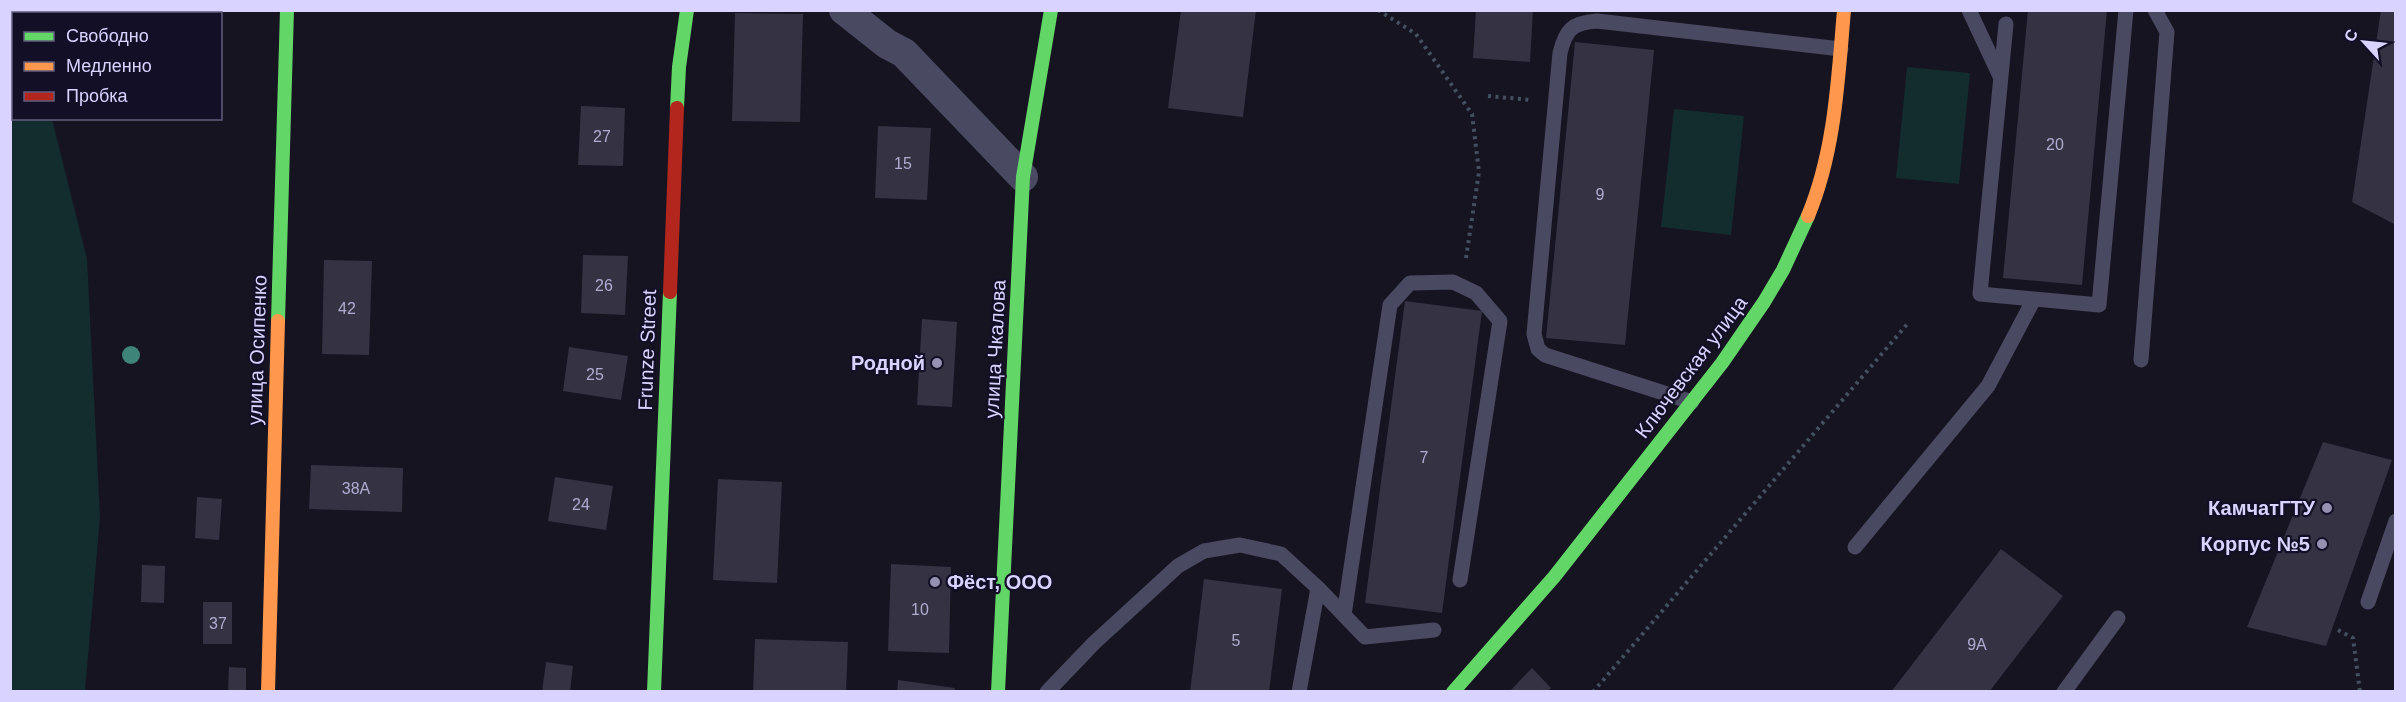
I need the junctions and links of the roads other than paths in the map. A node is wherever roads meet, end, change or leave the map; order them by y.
1 (287, 10) edge
2 (687, 10) edge
3 (844, 10) edge
4 (1051, 10) edge
5 (1844, 10) edge
6 (1969, 10) edge
7 (2126, 10) edge
8 (2155, 10) edge
9 (2006, 24) dead end
10 (1841, 49) junction
11 (2001, 78) junction
12 (1023, 177) junction
13 (2034, 299) junction
14 (2141, 360) dead end
15 (1692, 402) junction
16 (2396, 521) edge
17 (1855, 547) dead end
18 (1460, 580) dead end
19 (1318, 588) junction
20 (2368, 602) dead end
21 (1344, 615) junction
22 (2118, 618) dead end
23 (1434, 630) dead end
24 (268, 692) edge
25 (654, 692) edge
26 (998, 692) edge
27 (1047, 692) edge
28 (1299, 692) edge
29 (1453, 692) edge
30 (2064, 692) edge

1 - 24 street, улица Осипенко
2 - 25 street, Frunze Street
3 - 12 street
4 - 12 street, улица Чкалова
5 - 10 street, Ключевская улица
6 - 11 lane
7 - 13 lane
8 - 14 lane
9 - 11 lane
10 - 15 street, Ключевская улица
10 - 15 lane
11 - 13 lane
12 - 26 street, улица Чкалова
13 - 17 lane
15 - 29 street, Ключевская улица
16 - 20 lane
18 - 21 lane
19 - 21 lane
19 - 27 lane
19 - 28 lane
21 - 23 lane
22 - 30 lane

